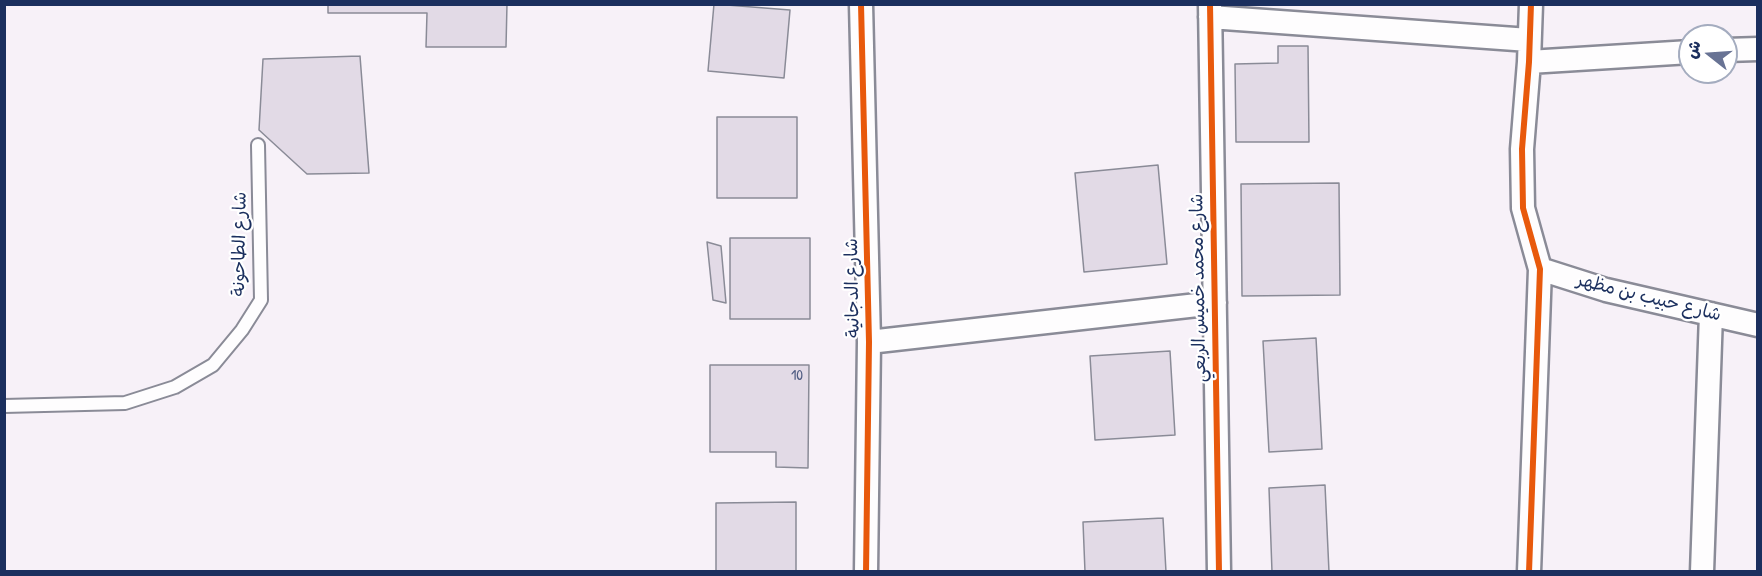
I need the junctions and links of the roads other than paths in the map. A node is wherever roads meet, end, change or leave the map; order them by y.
1 (861, 4) edge
2 (1531, 4) edge
3 (1210, 11) edge
4 (1758, 48) edge
5 (1738, 49) edge
6 (1529, 51) junction
7 (1678, 52) edge
8 (258, 145) dead end
9 (1540, 269) junction
10 (1215, 303) junction
11 (1712, 314) junction
12 (1758, 325) edge
13 (869, 342) junction
14 (4, 406) edge
15 (866, 572) edge
16 (1219, 572) edge
17 (1529, 572) edge
18 (1702, 572) edge

1 - 13 street, شارع الدجانية
2 - 6 street
3 - 6 street, شارع محمد خميس الربعي
3 - 10 street, شارع محمد خميس الربعي
4 - 5 street
6 - 7 street, شارع محمد خميس الربعي
6 - 9 street
8 - 14 lane, شارع الطاحونة
9 - 11 street, شارع حبيب بن مظهر
9 - 17 street
10 - 13 street, شارع الدجانية
10 - 16 street, شارع محمد خميس الربعي
11 - 12 street, شارع حبيب بن مظهر
11 - 18 street
13 - 15 street, شارع الدجانية

